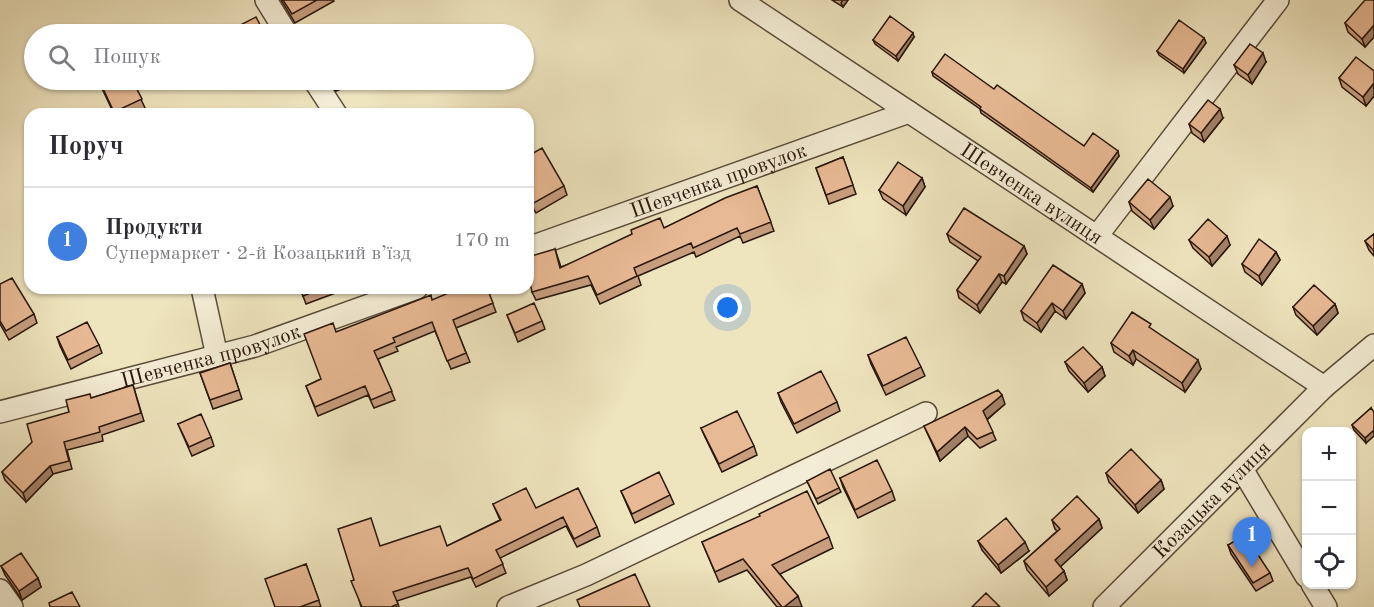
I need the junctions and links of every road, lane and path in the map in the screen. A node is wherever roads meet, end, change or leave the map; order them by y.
1 (266, 0) edge
2 (740, 0) edge
3 (1278, 0) edge
4 (281, 24) edge
5 (320, 90) edge
6 (332, 108) edge
7 (909, 112) junction
8 (1097, 237) junction
9 (534, 247) edge
10 (203, 294) edge
11 (400, 294) edge
12 (1374, 345) edge
13 (218, 356) junction
14 (1324, 387) junction
15 (0, 411) edge
16 (926, 413) dead end
17 (1242, 469) junction
18 (1302, 569) edge
19 (1315, 589) edge
20 (0, 590) edge
21 (12, 607) edge
22 (508, 607) edge
23 (1104, 607) edge
24 (1326, 607) edge

1 - 4 street
2 - 7 street, Шевченка вулиця
3 - 8 street
5 - 6 street
7 - 8 street, Шевченка вулиця
7 - 9 street, Шевченка провулок
8 - 14 street, Шевченка вулиця
10 - 13 street
11 - 13 street, Шевченка провулок
12 - 14 street, Козацька вулиця
13 - 15 street, Шевченка провулок
14 - 17 street, Козацька вулиця
16 - 22 street
17 - 18 street
17 - 23 street, Козацька вулиця
19 - 24 street
20 - 21 street

